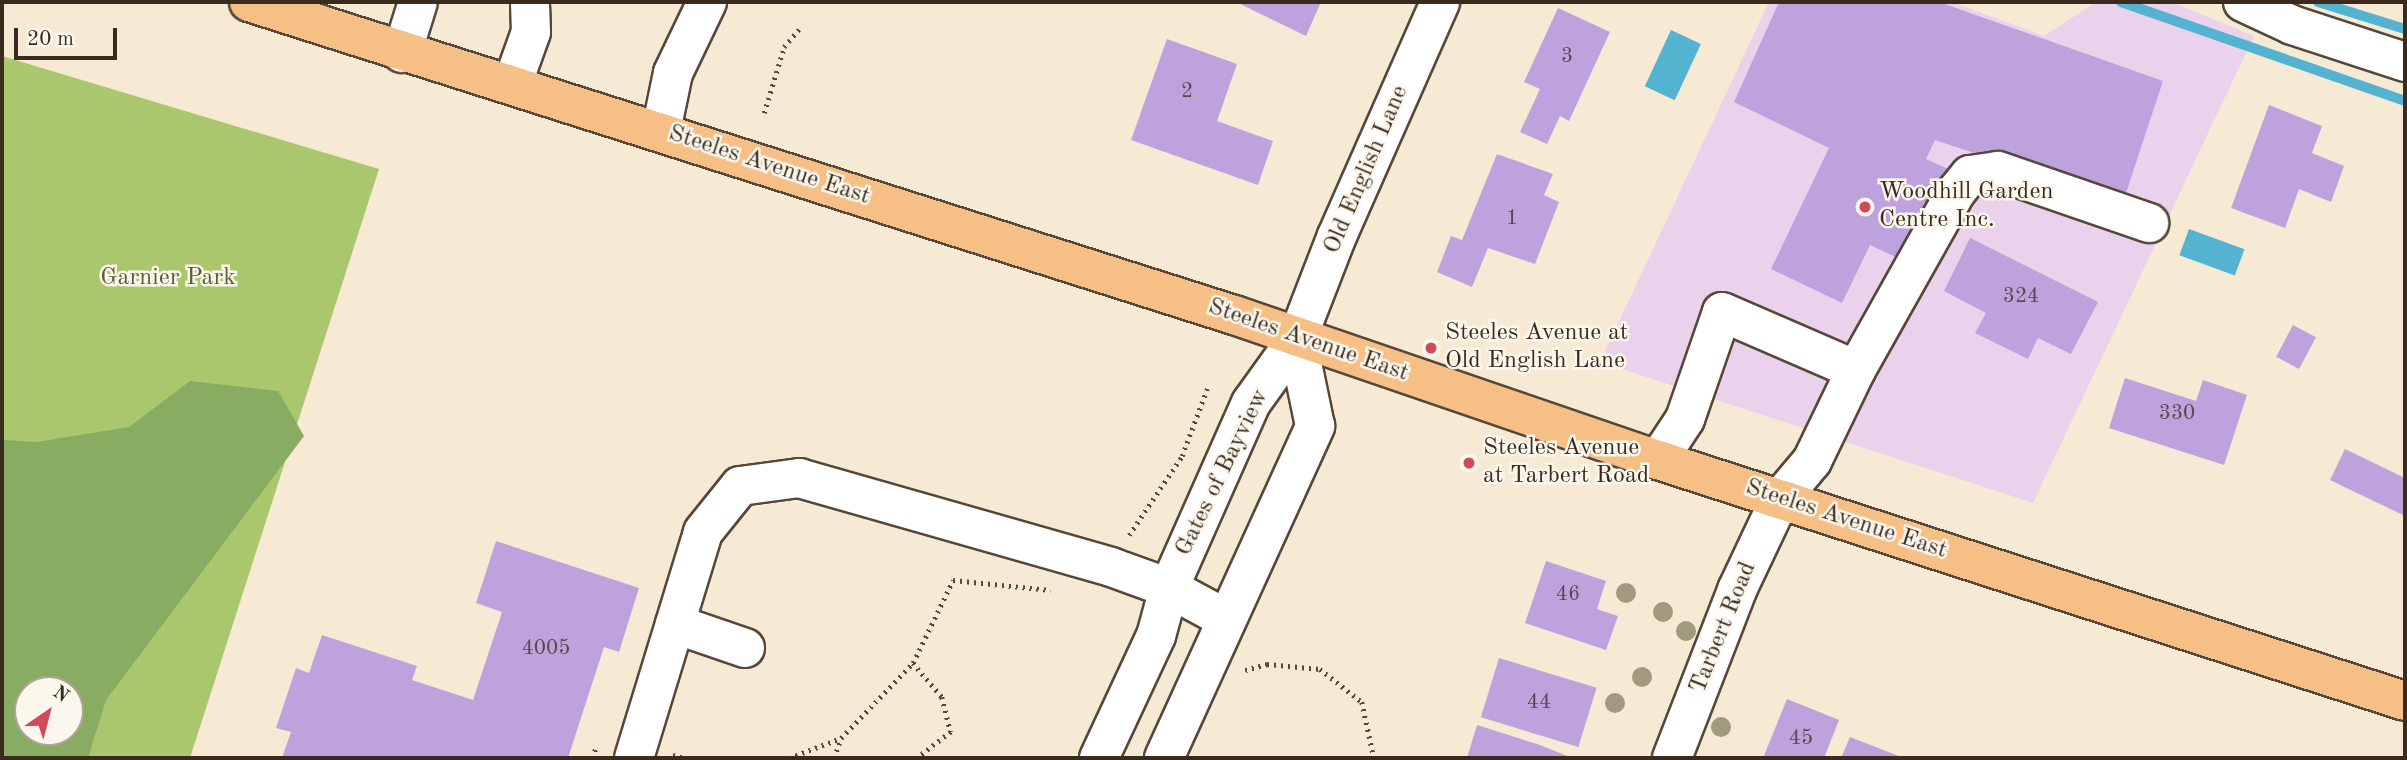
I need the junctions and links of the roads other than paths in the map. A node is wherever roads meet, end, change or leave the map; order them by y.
1 (249, 2) edge
2 (418, 2) edge
3 (530, 2) edge
4 (707, 2) edge
5 (1440, 2) edge
6 (2243, 2) edge
7 (402, 54) junction
8 (2405, 62) edge
9 (512, 85) junction
10 (661, 131) junction
11 (2149, 223) dead end
12 (1297, 339) junction
13 (1856, 370) junction
14 (1658, 460) junction
15 (1780, 499) junction
16 (1169, 588) junction
17 (1226, 618) junction
18 (675, 624) junction
19 (745, 648) dead end
20 (2405, 701) edge
21 (634, 758) edge
22 (1099, 758) edge
23 (1164, 758) edge
24 (1672, 758) edge

1 - 7 main road, Steeles Avenue East
2 - 7 street
3 - 9 street
4 - 10 street
5 - 12 street, Old English Lane
6 - 8 street
7 - 9 main road, Steeles Avenue East
9 - 10 main road, Steeles Avenue East
10 - 12 main road, Steeles Avenue East
11 - 13 street, Tarbert Road
12 - 14 main road, Steeles Avenue East
12 - 16 street, Gates of Bayview
12 - 17 street, Gates of Bayview
13 - 14 street
13 - 15 street, Tarbert Road
14 - 15 main road, Steeles Avenue East
15 - 20 main road, Steeles Avenue East
15 - 24 street, Tarbert Road
16 - 17 street
16 - 18 street
16 - 22 street, Gates of Bayview
17 - 23 street, Gates of Bayview
18 - 19 street
18 - 21 street

